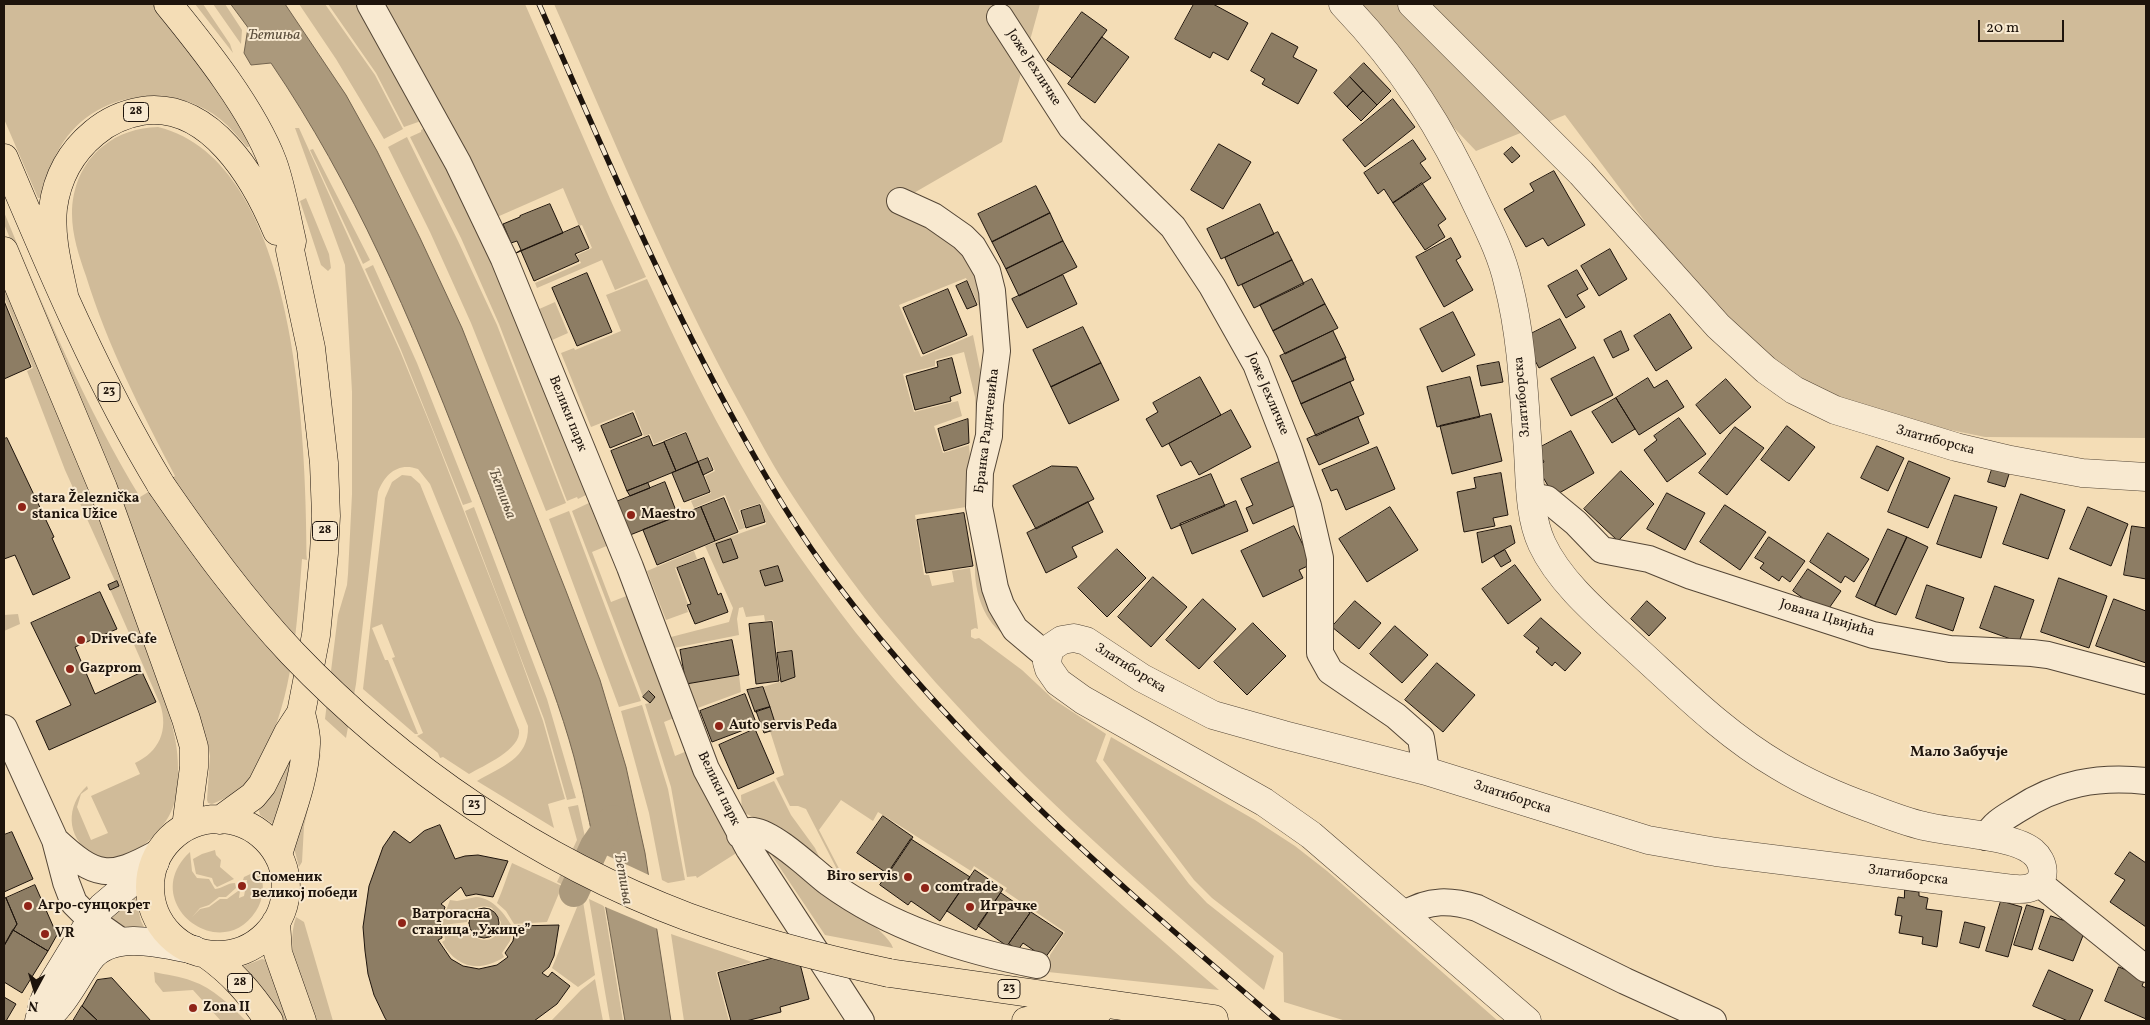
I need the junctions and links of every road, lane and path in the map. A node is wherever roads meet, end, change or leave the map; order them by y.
1 (168, 4) edge
2 (370, 4) edge
3 (1343, 4) edge
4 (1412, 4) edge
5 (1000, 17) dead end
6 (4, 158) edge
7 (900, 201) dead end
8 (290, 250) junction
9 (4, 251) edge
10 (64, 295) junction
11 (2146, 477) edge
12 (1531, 496) junction
13 (1047, 656) junction
14 (2146, 681) edge
15 (302, 713) junction
16 (4, 728) edge
17 (1426, 771) junction
18 (2146, 782) edge
19 (220, 820) junction
20 (186, 827) junction
21 (740, 835) junction
22 (1986, 837) junction
23 (55, 840) junction
24 (278, 855) junction
25 (158, 857) junction
26 (2039, 883) junction
27 (1405, 914) junction
28 (91, 920) junction
29 (276, 922) junction
30 (122, 942) junction
31 (200, 952) junction
32 (1037, 965) dead end
33 (2146, 969) edge
34 (1130, 1006) junction
35 (1214, 1019) dead end
36 (39, 1021) edge
37 (43, 1021) edge
38 (269, 1021) edge
39 (302, 1021) edge
40 (861, 1021) edge
41 (1026, 1021) edge
42 (1526, 1021) edge
43 (1713, 1021) edge

1 - 8 main road
2 - 21 street, Велики парк
3 - 12 street, Златиборска
4 - 11 street, Златиборска
5 - 17 street, Јоже Јехличке
6 - 10 main road, 23
7 - 13 street, Бранка Радичевића
8 - 10 main road, 28
8 - 15 main road, 28
9 - 20 main road
10 - 34 main road, 23, bridge
12 - 14 street, Јована Цвијића
12 - 22 street, Златиборска
13 - 17 street, Златиборска
13 - 27 street
15 - 19 main road, 28
15 - 24 main road, 28
16 - 23 street
17 - 26 street, Златиборска
18 - 22 street
19 - 20 main road
19 - 24 main road
20 - 25 main road
21 - 32 street, Велики парк
21 - 40 street, Велики парк
22 - 26 street, Златиборска
23 - 25 street
23 - 28 street
24 - 29 main road
25 - 28 street
25 - 31 main road
26 - 33 street
27 - 42 street
27 - 43 street
28 - 30 street
28 - 36 street
29 - 31 main road
29 - 39 main road
30 - 31 street
30 - 37 street
31 - 38 main road, 28
34 - 35 main road, 23
34 - 41 main road

